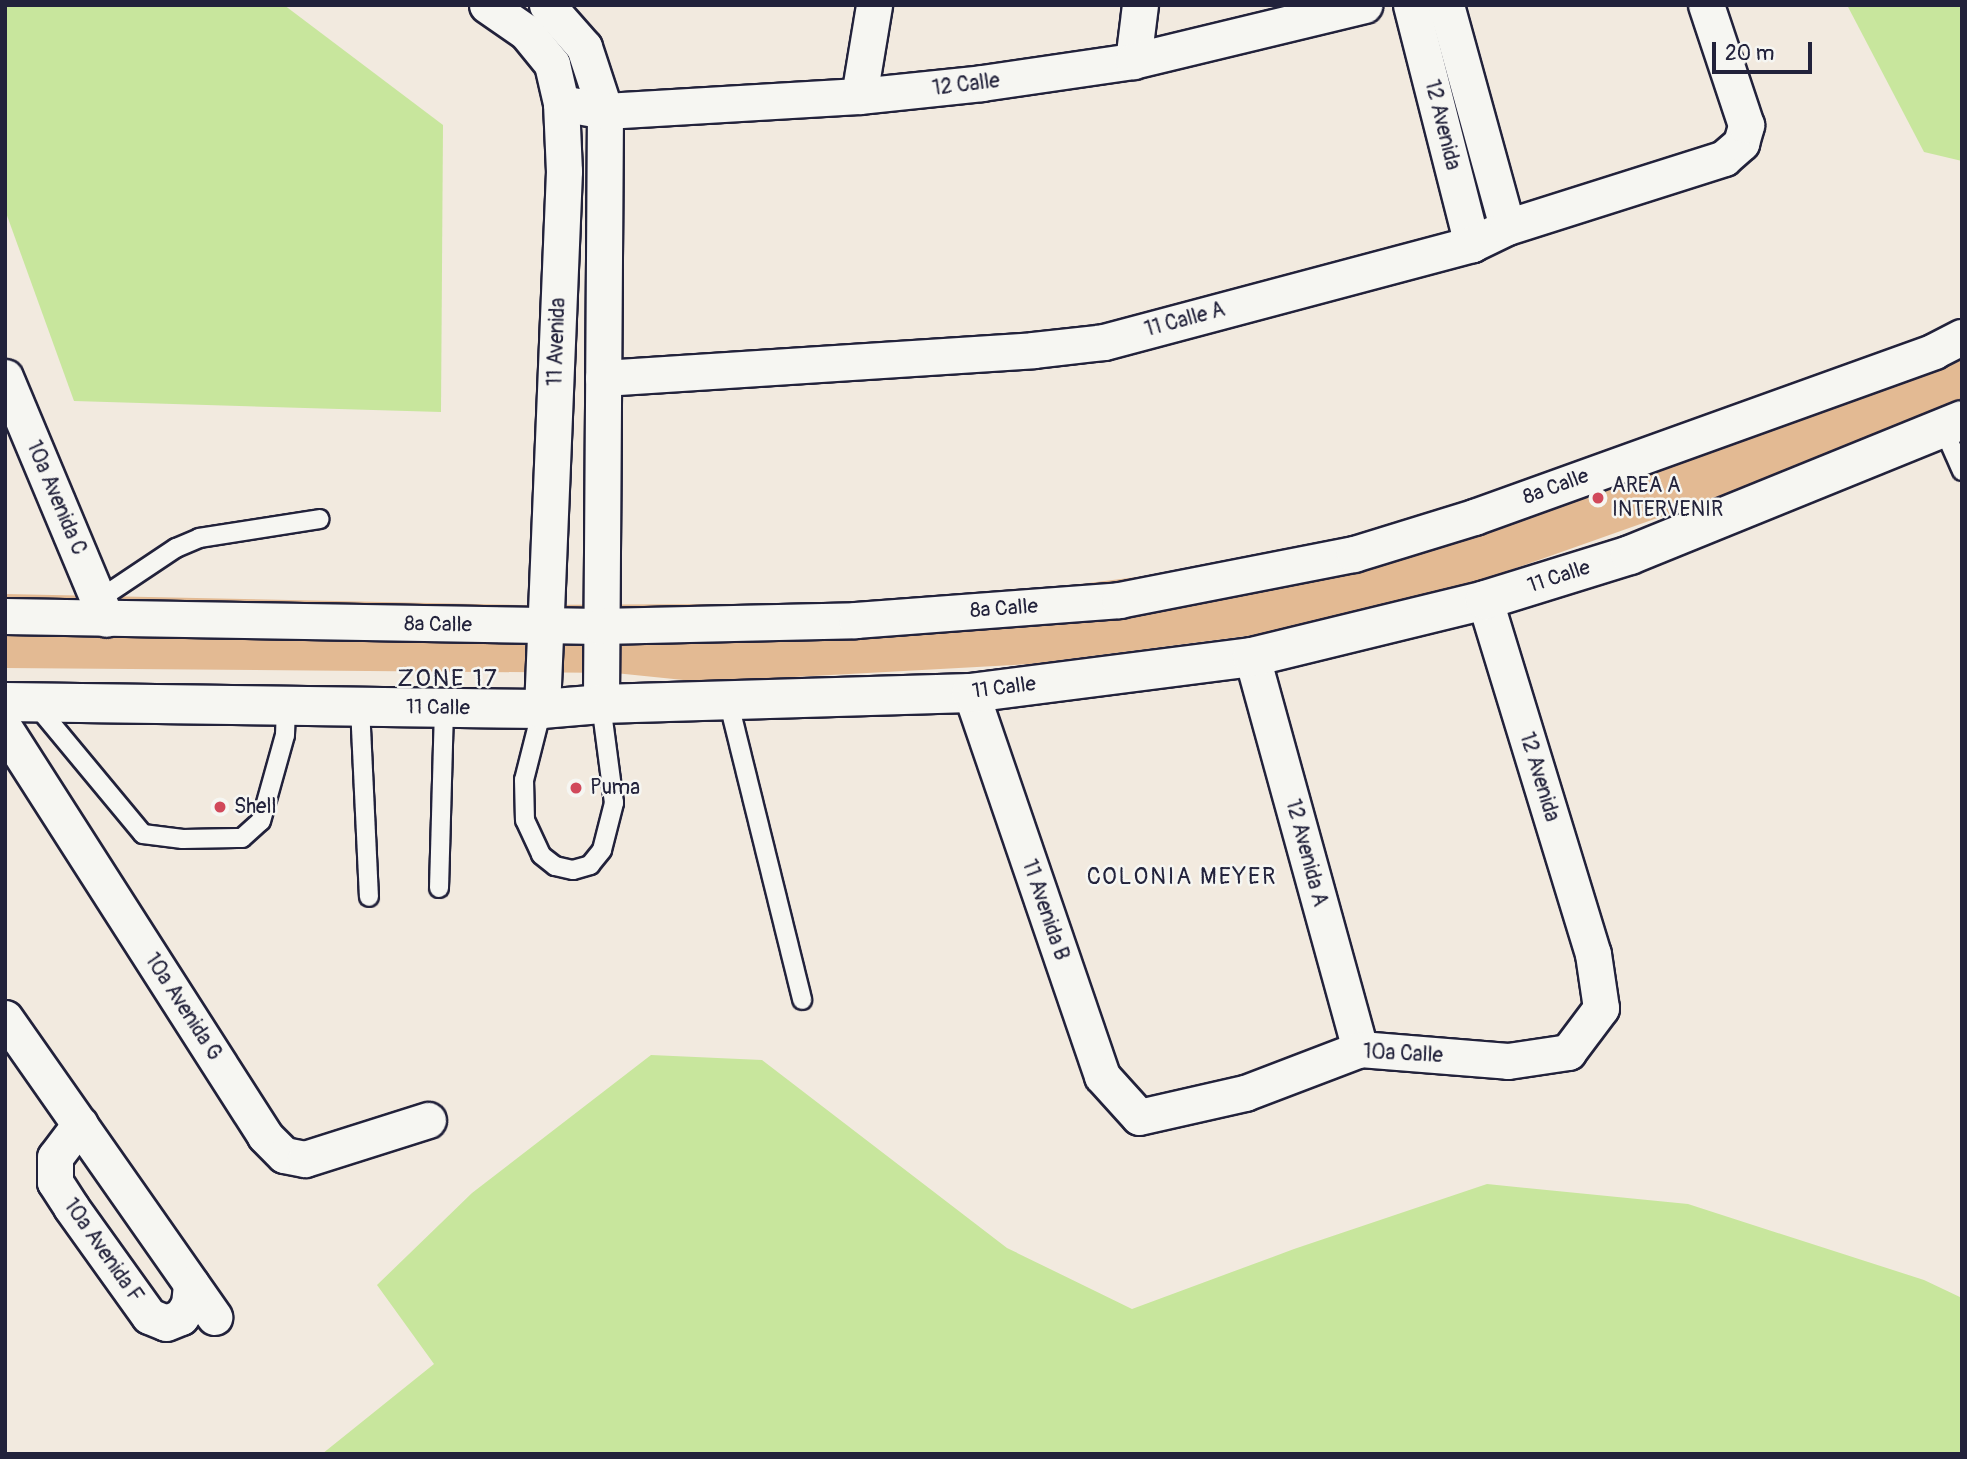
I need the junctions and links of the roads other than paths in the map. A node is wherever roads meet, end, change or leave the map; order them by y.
1 (487, 5) edge
2 (874, 5) edge
3 (1140, 5) edge
4 (1364, 5) edge
5 (1411, 5) edge
6 (1446, 5) edge
7 (1706, 5) edge
8 (549, 6) edge
9 (1133, 61) junction
10 (859, 96) junction
11 (561, 103) junction
12 (605, 111) junction
13 (1507, 227) junction
14 (1472, 244) junction
15 (1962, 337) edge
16 (5, 377) edge
17 (603, 378) junction
18 (1952, 424) edge
19 (1962, 471) edge
20 (320, 519) dead end
21 (1485, 600) junction
22 (102, 609) junction
23 (5, 616) edge
24 (600, 626) junction
25 (546, 627) junction
26 (1252, 657) junction
27 (971, 693) junction
28 (728, 700) junction
29 (19, 702) edge
30 (601, 704) junction
31 (286, 706) junction
32 (360, 707) junction
33 (444, 707) junction
34 (542, 709) junction
35 (5, 729) edge
36 (439, 888) dead end
37 (369, 897) dead end
38 (1594, 954) joint
39 (802, 1000) dead end
40 (8, 1028) edge
41 (1360, 1049) junction
42 (1139, 1117) joint
43 (428, 1120) dead end
44 (80, 1124) junction
45 (191, 1284) junction
46 (214, 1317) dead end

1 - 11 street, 11 Avenida
2 - 10 street
3 - 9 street
4 - 9 street, 12 Calle
5 - 14 street, 12 Avenida
6 - 13 street, 12 Avenida
7 - 13 street, 11 Calle A
8 - 12 street
9 - 10 street, 12 Calle
10 - 12 street, 12 Calle
11 - 12 street, 12 Calle
11 - 25 street, 11 Avenida
12 - 17 street
13 - 14 street, 11 Calle A
14 - 17 street, 11 Calle A
15 - 24 street, 8a Calle
16 - 22 street, 10a Avenida C
17 - 24 street
18 - 19 lane
18 - 21 street, 11 Calle
20 - 22 lane
21 - 26 street, 11 Calle
21 - 38 street, 12 Avenida
22 - 23 street, 8a Calle
22 - 25 street, 8a Calle
24 - 25 street, 8a Calle
24 - 30 street
25 - 34 street, 11 Avenida
26 - 27 street, 11 Calle
26 - 41 street, 12 Avenida A
27 - 28 street, 11 Calle
27 - 42 street, 11 Avenida B
28 - 30 street, 11 Calle
28 - 39 lane
29 - 31 street, 11 Calle
29 - 31 lane
30 - 34 street, 11 Calle
30 - 34 lane
31 - 32 street, 11 Calle
32 - 33 street, 11 Calle
32 - 37 lane
33 - 34 street, 11 Calle
33 - 36 lane
35 - 43 street, 10a Avenida G
38 - 41 street, 10a Calle
40 - 44 street
41 - 42 street, 10a Calle
44 - 45 street
44 - 45 street, 10a Avenida F
45 - 46 street

